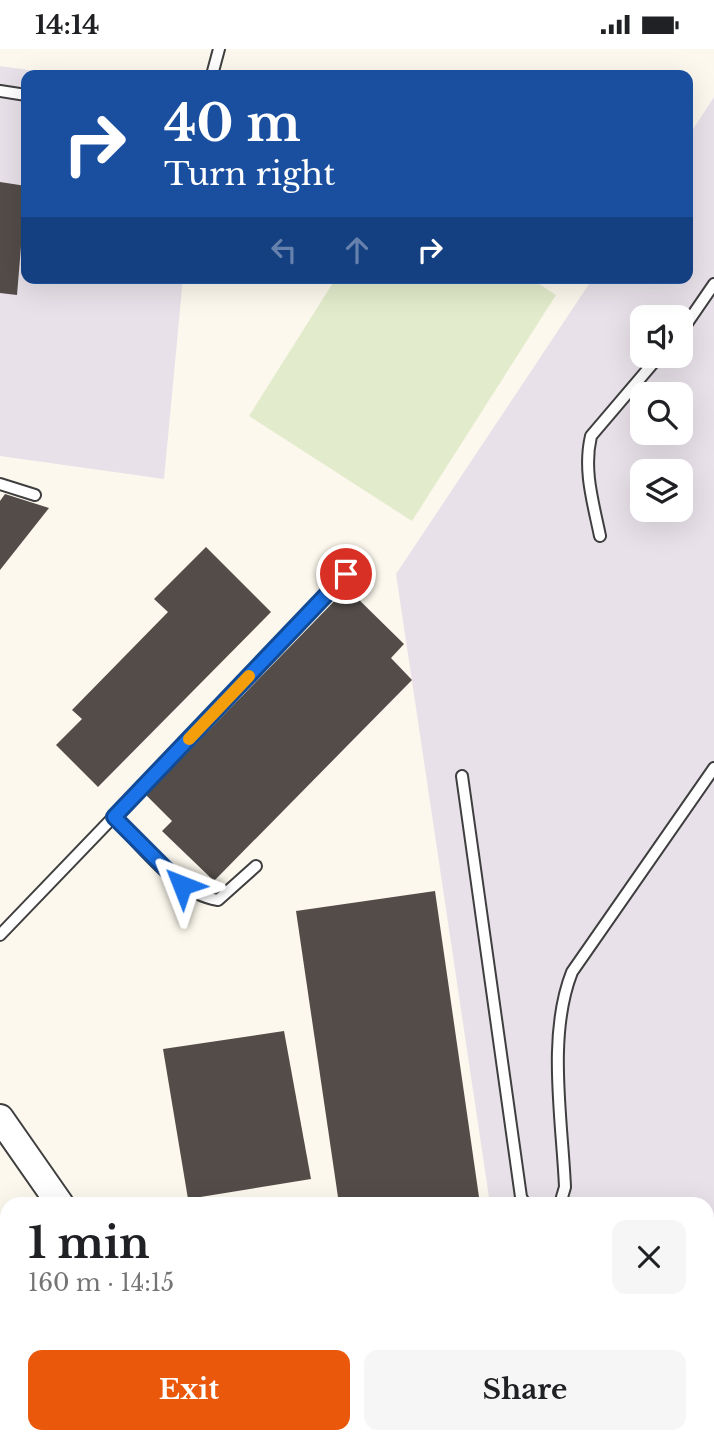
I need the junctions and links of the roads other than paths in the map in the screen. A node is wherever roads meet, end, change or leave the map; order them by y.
1 (219, 49) edge
2 (213, 70) edge
3 (0, 91) edge
4 (21, 94) edge
5 (714, 284) edge
6 (693, 315) edge
7 (649, 368) edge
8 (0, 484) edge
9 (35, 495) dead end
10 (600, 536) dead end
11 (346, 574) dead end
12 (714, 768) edge
13 (462, 776) dead end
14 (114, 817) junction
15 (256, 866) dead end
16 (0, 936) edge
17 (0, 1118) edge
18 (55, 1197) edge
19 (523, 1197) edge
20 (562, 1197) edge

1 - 2 lane
3 - 4 lane
5 - 6 lane
7 - 10 lane
8 - 9 lane
11 - 14 lane
12 - 20 lane
13 - 19 lane
14 - 15 lane
14 - 16 lane
17 - 18 street

